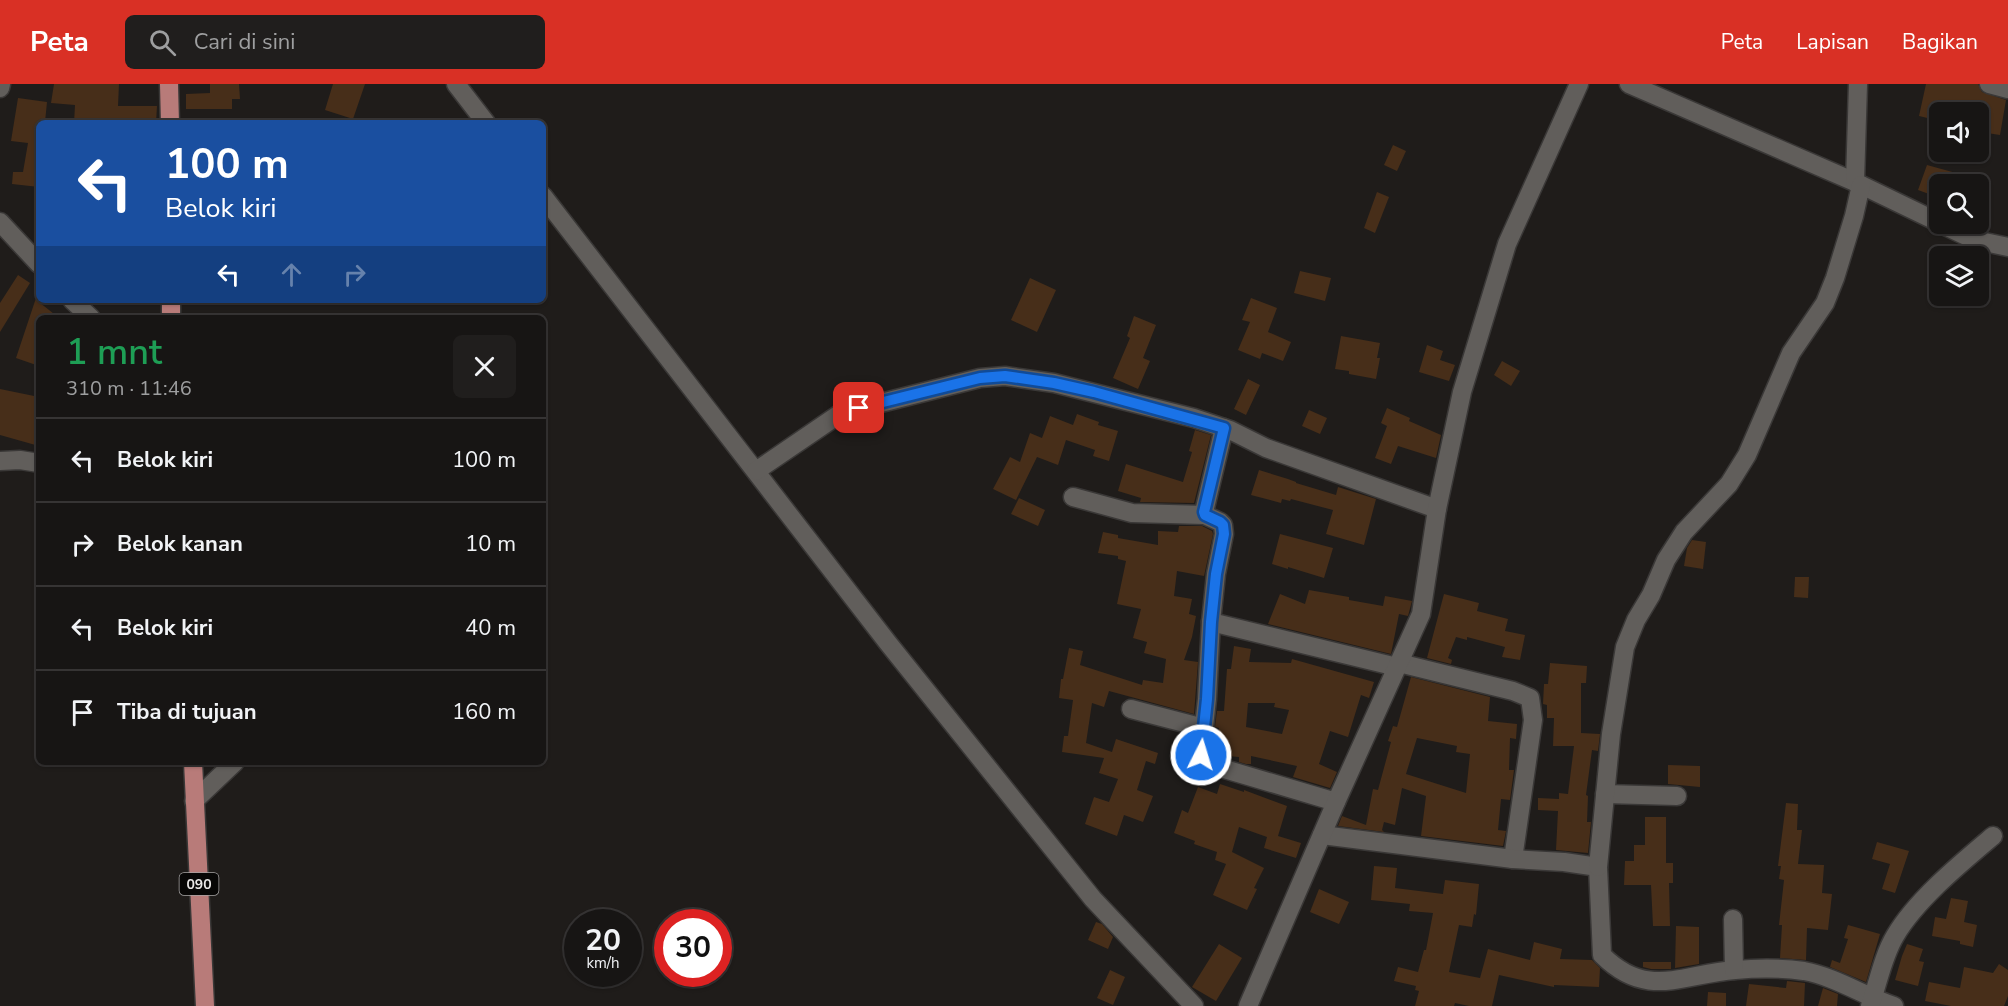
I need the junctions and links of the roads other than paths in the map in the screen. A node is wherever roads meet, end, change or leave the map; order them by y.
1 (169, 84) edge
2 (456, 84) edge
3 (1580, 84) edge
4 (1629, 84) edge
5 (1858, 84) edge
6 (1989, 84) edge
7 (2008, 89) edge
8 (170, 120) edge
9 (484, 120) edge
10 (1858, 183) junction
11 (546, 200) edge
12 (1929, 218) edge
13 (0, 222) edge
14 (1963, 234) edge
15 (2008, 248) edge
16 (36, 261) edge
17 (75, 303) edge
18 (87, 315) edge
19 (1224, 428) junction
20 (0, 461) edge
21 (36, 463) edge
22 (756, 471) junction
23 (1073, 497) dead end
24 (1437, 509) junction
25 (1205, 515) junction
26 (1211, 622) junction
27 (1398, 665) junction
28 (1131, 709) dead end
29 (1204, 729) junction
30 (193, 765) edge
31 (233, 765) edge
32 (1605, 794) junction
33 (1677, 796) dead end
34 (195, 801) junction
35 (1336, 802) junction
36 (1322, 835) junction
37 (1993, 836) dead end
38 (1513, 859) junction
39 (1598, 867) junction
40 (1733, 920) dead end
41 (1734, 970) junction
42 (1872, 1002) edge
43 (205, 1006) edge
44 (1194, 1006) edge
45 (1248, 1006) edge
46 (1894, 1006) edge

1 - 8 main road
2 - 9 street
3 - 24 street
4 - 10 street
5 - 10 street
6 - 7 street
10 - 12 street
10 - 32 street
11 - 22 street
13 - 16 street
14 - 15 street
17 - 18 street
19 - 22 street
19 - 24 street
19 - 25 street
20 - 21 street
22 - 44 street
23 - 25 street
24 - 27 street
25 - 26 street
26 - 27 street
26 - 29 street
27 - 35 street
27 - 38 street
28 - 29 street
29 - 35 street
30 - 34 main road, 090
31 - 34 street
32 - 33 street
32 - 39 street
34 - 43 main road, 090
35 - 36 street
36 - 38 street
36 - 45 street
37 - 42 street
38 - 39 street
39 - 41 street
40 - 41 street
41 - 42 street
42 - 46 street

